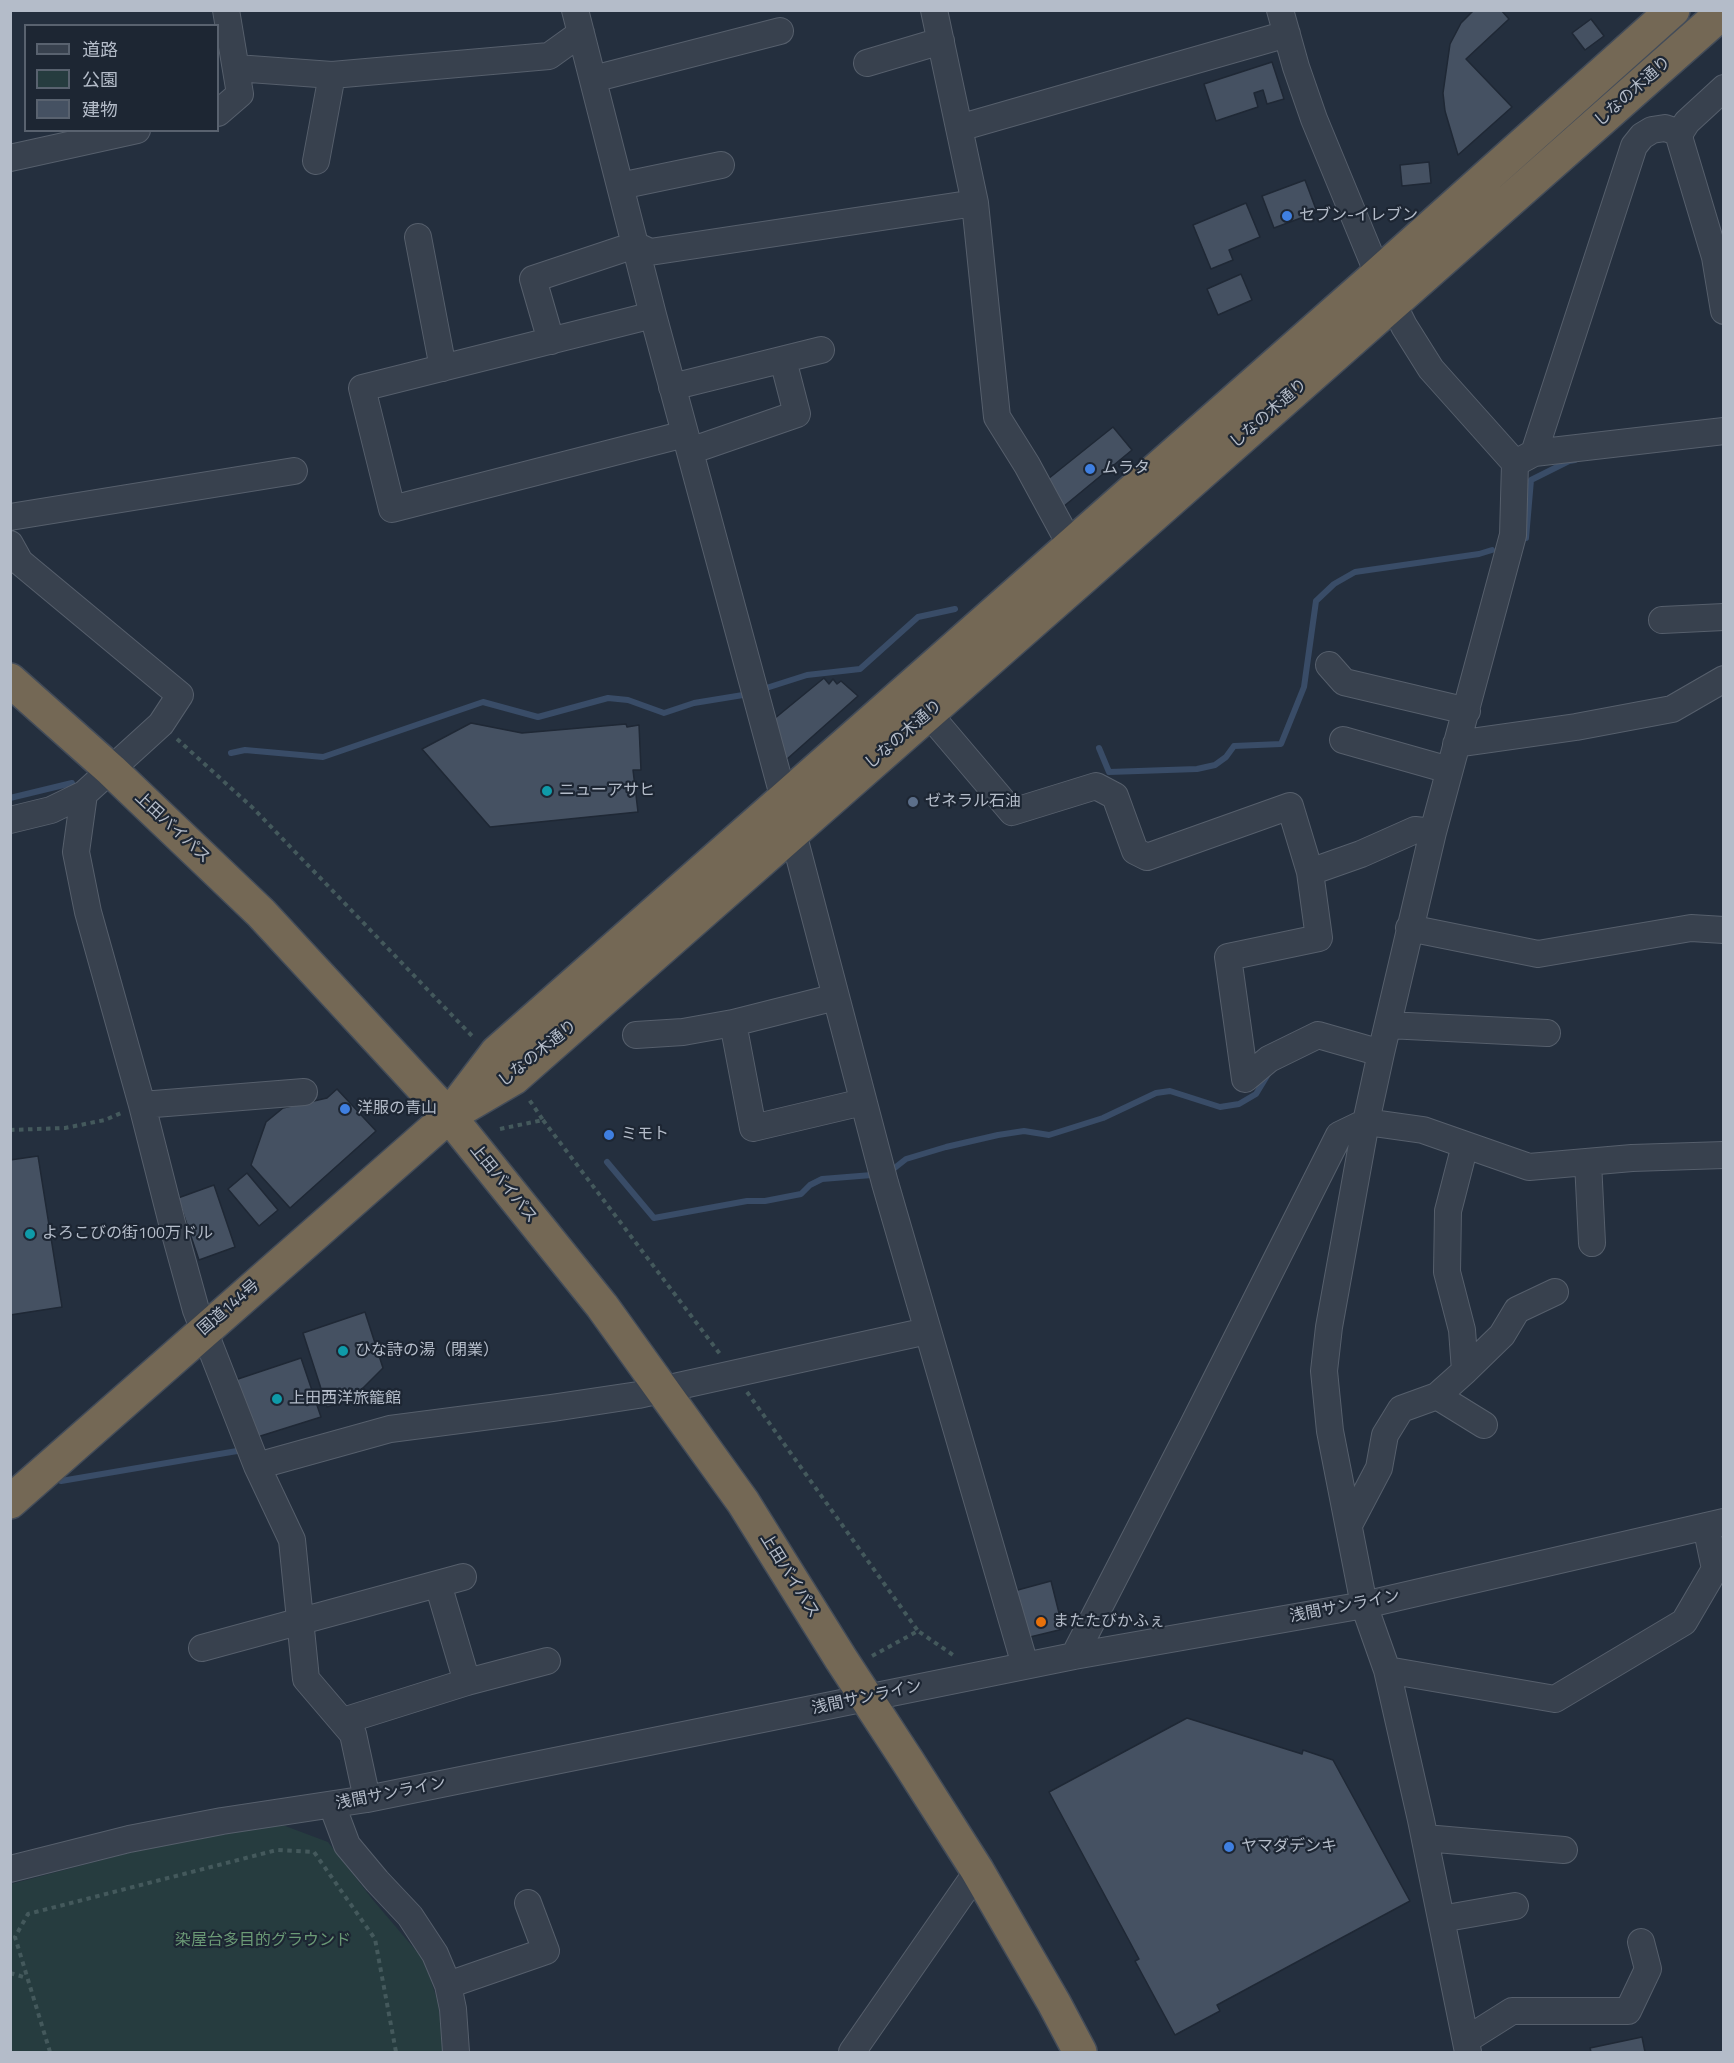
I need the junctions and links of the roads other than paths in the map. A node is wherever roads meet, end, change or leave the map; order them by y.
1 (226, 10) edge
2 (934, 10) edge
3 (1673, 10) edge
4 (1724, 11) edge
5 (578, 22) edge
6 (1284, 22) edge
7 (780, 31) dead end
8 (941, 41) junction
9 (867, 63) dead end
10 (236, 68) junction
11 (332, 75) junction
12 (593, 79) junction
13 (1724, 88) edge
14 (219, 113) edge
15 (959, 128) junction
16 (120, 132) edge
17 (1680, 133) junction
18 (41, 141) edge
19 (10, 158) edge
20 (316, 161) dead end
21 (721, 165) dead end
22 (620, 186) junction
23 (975, 203) junction
24 (418, 237) dead end
25 (635, 244) junction
26 (1378, 274) junction
27 (1393, 304) junction
28 (1724, 311) edge
29 (653, 315) junction
30 (551, 340) junction
31 (821, 350) dead end
32 (783, 360) junction
33 (443, 368) junction
34 (672, 387) junction
35 (1724, 430) edge
36 (687, 443) junction
37 (1525, 458) junction
38 (294, 471) dead end
39 (10, 517) edge
40 (10, 544) edge
41 (1071, 546) junction
42 (1724, 617) edge
43 (1662, 620) dead end
44 (1329, 665) dead end
45 (1724, 679) edge
46 (10, 680) edge
47 (1467, 711) junction
48 (928, 713) junction
49 (1343, 740) dead end
50 (1456, 744) junction
51 (111, 770) junction
52 (1449, 770) junction
53 (84, 794) junction
54 (784, 799) junction
55 (10, 820) edge
56 (1433, 832) junction
57 (793, 833) junction
58 (1310, 872) junction
59 (1410, 928) junction
60 (1724, 930) edge
61 (836, 997) junction
62 (733, 1023) junction
63 (1388, 1025) junction
64 (1547, 1033) dead end
65 (636, 1035) dead end
66 (1381, 1053) junction
67 (304, 1092) dead end
68 (863, 1102) junction
69 (142, 1105) junction
70 (449, 1116) junction
71 (1366, 1122) junction
72 (1465, 1145) junction
73 (1724, 1155) edge
74 (1588, 1162) junction
75 (1592, 1243) dead end
76 (1555, 1292) dead end
77 (205, 1329) junction
78 (927, 1331) junction
79 (1465, 1371) junction
80 (660, 1389) junction
81 (1437, 1396) junction
82 (1484, 1425) dead end
83 (257, 1466) junction
84 (10, 1502) edge
85 (1715, 1524) edge
86 (1348, 1525) junction
87 (463, 1577) dead end
88 (438, 1584) junction
89 (1364, 1605) junction
90 (300, 1621) junction
91 (202, 1648) dead end
92 (1074, 1656) junction
93 (547, 1661) dead end
94 (1025, 1665) junction
95 (1387, 1670) junction
96 (467, 1682) junction
97 (867, 1698) junction
98 (343, 1721) junction
99 (907, 1760) junction
100 (367, 1799) junction
101 (332, 1805) junction
102 (1425, 1838) junction
103 (1564, 1850) dead end
104 (10, 1869) edge
105 (970, 1882) junction
106 (528, 1903) dead end
107 (1515, 1906) dead end
108 (1441, 1919) junction
109 (1641, 1942) dead end
110 (448, 1984) junction
111 (1467, 2046) edge
112 (456, 2052) edge
113 (852, 2052) edge
114 (1055, 2052) edge
115 (1080, 2052) edge

1 - 10 street
2 - 8 street
3 - 26 highway, しなの木通り
4 - 27 highway, しなの木通り
5 - 11 street
5 - 12 street
6 - 15 street
6 - 26 street
7 - 12 street
8 - 9 street
8 - 15 street
10 - 11 street
10 - 14 street
11 - 20 street
12 - 22 street
13 - 17 street
15 - 23 street
16 - 18 street
17 - 28 street
17 - 37 street
18 - 19 street
21 - 22 street
22 - 25 street
23 - 25 street
23 - 41 street
24 - 33 street
25 - 29 street
25 - 30 street
26 - 27 street
26 - 41 highway, しなの木通り
27 - 37 street
27 - 48 highway, しなの木通り
29 - 30 street
29 - 34 street
30 - 33 street
31 - 32 street
32 - 34 street
32 - 36 street
33 - 36 street
34 - 36 street
35 - 37 street
36 - 54 street
37 - 47 street
38 - 39 street
40 - 51 street
41 - 54 highway, しなの木通り
42 - 43 street
44 - 47 street
45 - 50 street
46 - 51 highway, 上田バイパス
47 - 50 street
48 - 57 highway, しなの木通り
48 - 58 street
49 - 52 street
50 - 52 street
51 - 53 street
51 - 70 highway, 上田バイパス
52 - 56 street
53 - 55 street
53 - 69 street
54 - 57 street
54 - 70 highway, しなの木通り
56 - 58 street
56 - 59 street
57 - 61 street
57 - 70 highway, しなの木通り
58 - 66 street
59 - 60 street
59 - 63 street
61 - 62 street
61 - 68 street
62 - 65 street
62 - 68 street
63 - 64 street
63 - 66 street
66 - 71 street
67 - 69 street
68 - 78 street
69 - 77 street
70 - 77 highway, 国道144号
70 - 80 highway, 上田バイパス
71 - 72 street
71 - 86 street
71 - 92 street
72 - 74 street
72 - 79 street
73 - 74 street
74 - 75 street
76 - 79 street
77 - 83 street
77 - 84 highway, 国道144号
78 - 80 street
78 - 94 street
79 - 81 street
80 - 83 street
80 - 97 highway, 上田バイパス
81 - 82 street
81 - 86 street
83 - 90 street
85 - 89 street, 浅間サンライン
85 - 95 street
86 - 89 street
87 - 88 street
88 - 90 street
88 - 96 street
89 - 92 street, 浅間サンライン
89 - 95 street
90 - 91 street
90 - 98 street
92 - 94 street, 浅間サンライン
93 - 96 street
94 - 97 street, 浅間サンライン
95 - 102 street
96 - 98 street
97 - 99 highway, 上田バイパス
97 - 100 street, 浅間サンライン
98 - 100 street
99 - 105 highway, 上田バイパス
99 - 115 highway, 上田バイパス
100 - 101 street, 浅間サンライン
101 - 104 street, 浅間サンライン
101 - 110 street
102 - 103 street
102 - 108 street
105 - 113 street
105 - 114 highway, 上田バイパス
106 - 110 street
107 - 108 street
108 - 111 street
109 - 111 street
110 - 112 street

